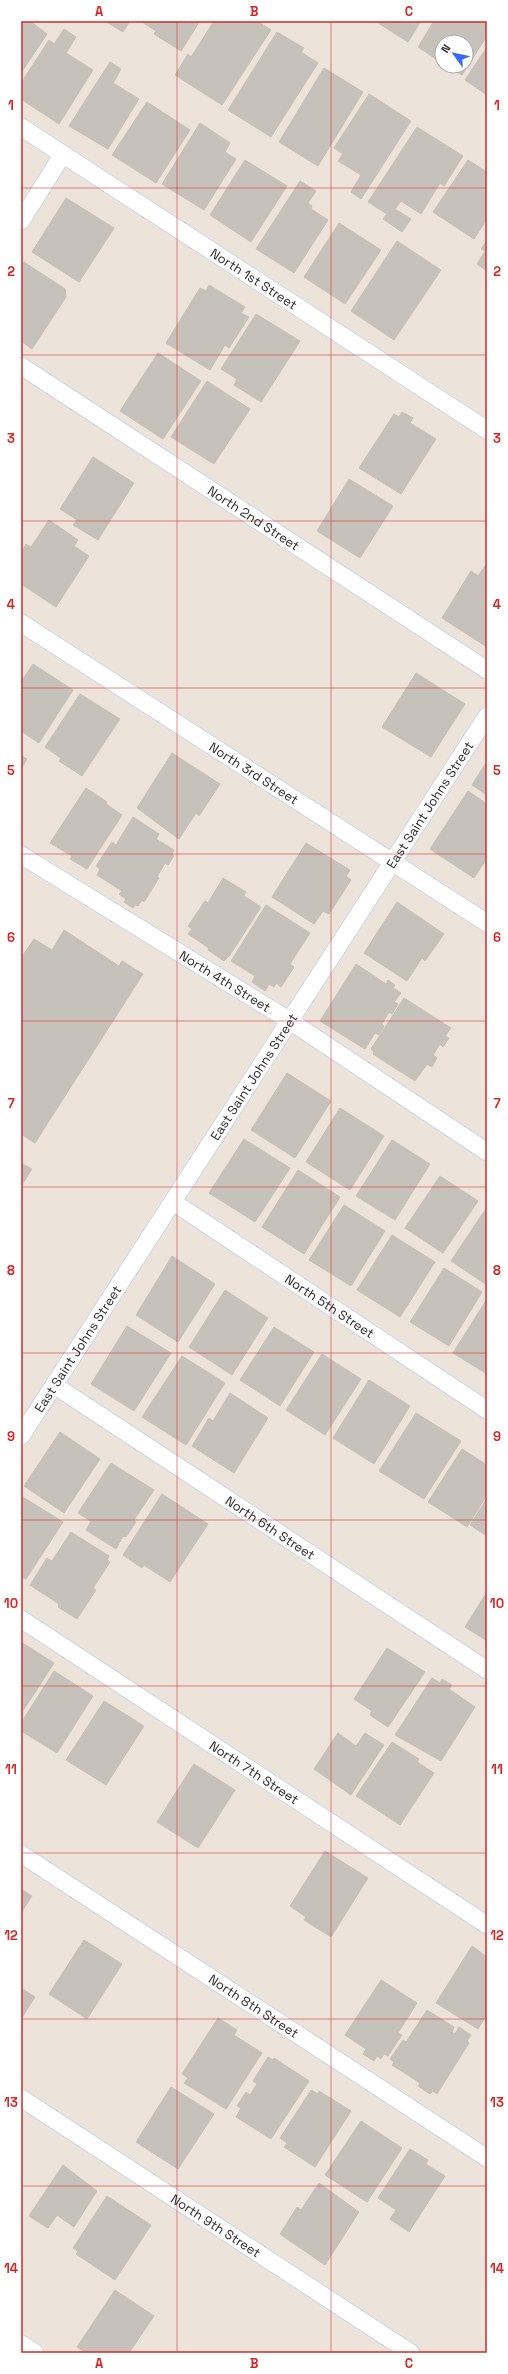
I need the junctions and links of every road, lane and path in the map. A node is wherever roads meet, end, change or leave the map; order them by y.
1 (21, 127) edge
2 (63, 154) junction
3 (21, 220) edge
4 (21, 366) edge
5 (487, 430) edge
6 (21, 623) edge
7 (487, 670) edge
8 (487, 716) edge
9 (21, 855) edge
10 (393, 862) junction
11 (487, 923) edge
12 (290, 1021) junction
13 (487, 1152) edge
14 (173, 1202) junction
15 (54, 1385) junction
16 (487, 1410) edge
17 (21, 1436) edge
18 (21, 1619) edge
19 (487, 1670) edge
20 (21, 1854) edge
21 (487, 1925) edge
22 (21, 2098) edge
23 (487, 2158) edge
24 (21, 2344) edge
25 (35, 2353) edge
26 (411, 2353) edge

1 - 2 lane, North 1st Street
2 - 3 lane
2 - 5 lane, North 1st Street
4 - 7 lane, North 2nd Street
6 - 10 lane, North 3rd Street
8 - 10 lane, East Saint Johns Street
9 - 12 lane, North 4th Street
10 - 11 lane, North 3rd Street
10 - 12 lane, East Saint Johns Street
12 - 13 lane, North 4th Street
12 - 14 lane, East Saint Johns Street
14 - 15 lane, East Saint Johns Street
14 - 16 lane, North 5th Street
15 - 17 lane, East Saint Johns Street
15 - 19 lane, North 6th Street
18 - 21 lane, North 7th Street
20 - 23 lane, North 8th Street
22 - 26 lane, North 9th Street
24 - 25 lane

